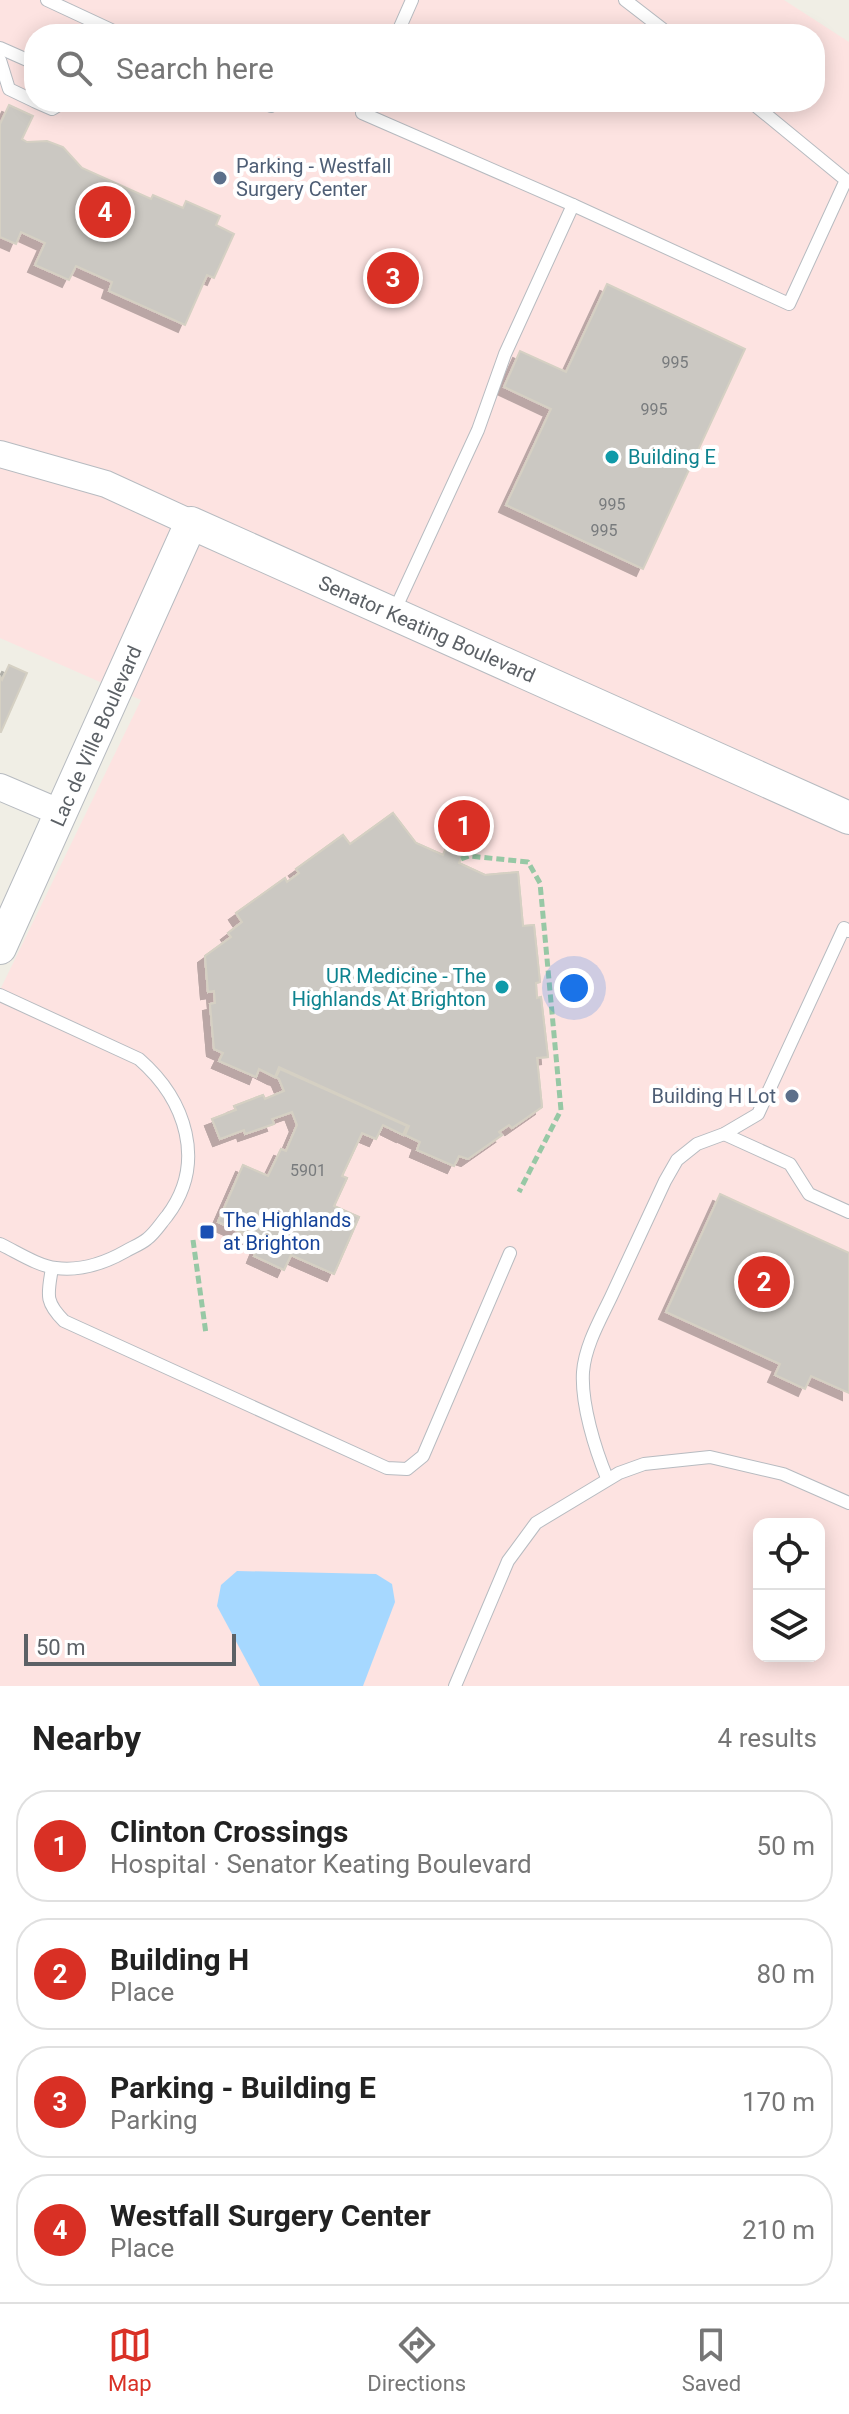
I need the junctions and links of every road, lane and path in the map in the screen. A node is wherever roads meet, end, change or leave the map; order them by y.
1 (47, 0) edge
2 (412, 0) edge
3 (625, 0) edge
4 (99, 24) edge
5 (401, 24) edge
6 (656, 24) edge
7 (0, 48) edge
8 (24, 59) edge
9 (0, 60) edge
10 (24, 96) edge
11 (362, 112) edge
12 (763, 112) edge
13 (573, 205) junction
14 (0, 454) edge
15 (191, 523) junction
16 (393, 614) junction
17 (0, 787) edge
18 (61, 813) junction
19 (849, 818) edge
20 (461, 859) dead end
21 (849, 931) edge
22 (0, 948) edge
23 (0, 995) edge
24 (724, 1134) junction
25 (519, 1192) dead end
26 (849, 1212) edge
27 (193, 1240) dead end
28 (0, 1244) edge
29 (510, 1253) dead end
30 (52, 1268) junction
31 (206, 1334) dead end
32 (607, 1478) junction
33 (849, 1503) edge
34 (455, 1686) edge

1 - 4 lane
2 - 5 lane
3 - 6 lane
7 - 8 lane
9 - 10 lane
11 - 13 lane
12 - 13 lane
13 - 16 lane
14 - 15 street, Senator Keating Boulevard
15 - 16 street, Senator Keating Boulevard
15 - 18 street, Lac de Ville Boulevard
16 - 19 street, Senator Keating Boulevard
17 - 18 street
18 - 22 street, Lac de Ville Boulevard
20 - 25 path
21 - 24 lane
23 - 30 lane
24 - 26 lane
24 - 32 lane
27 - 31 path
28 - 30 lane
29 - 30 lane
32 - 33 lane
32 - 34 lane

